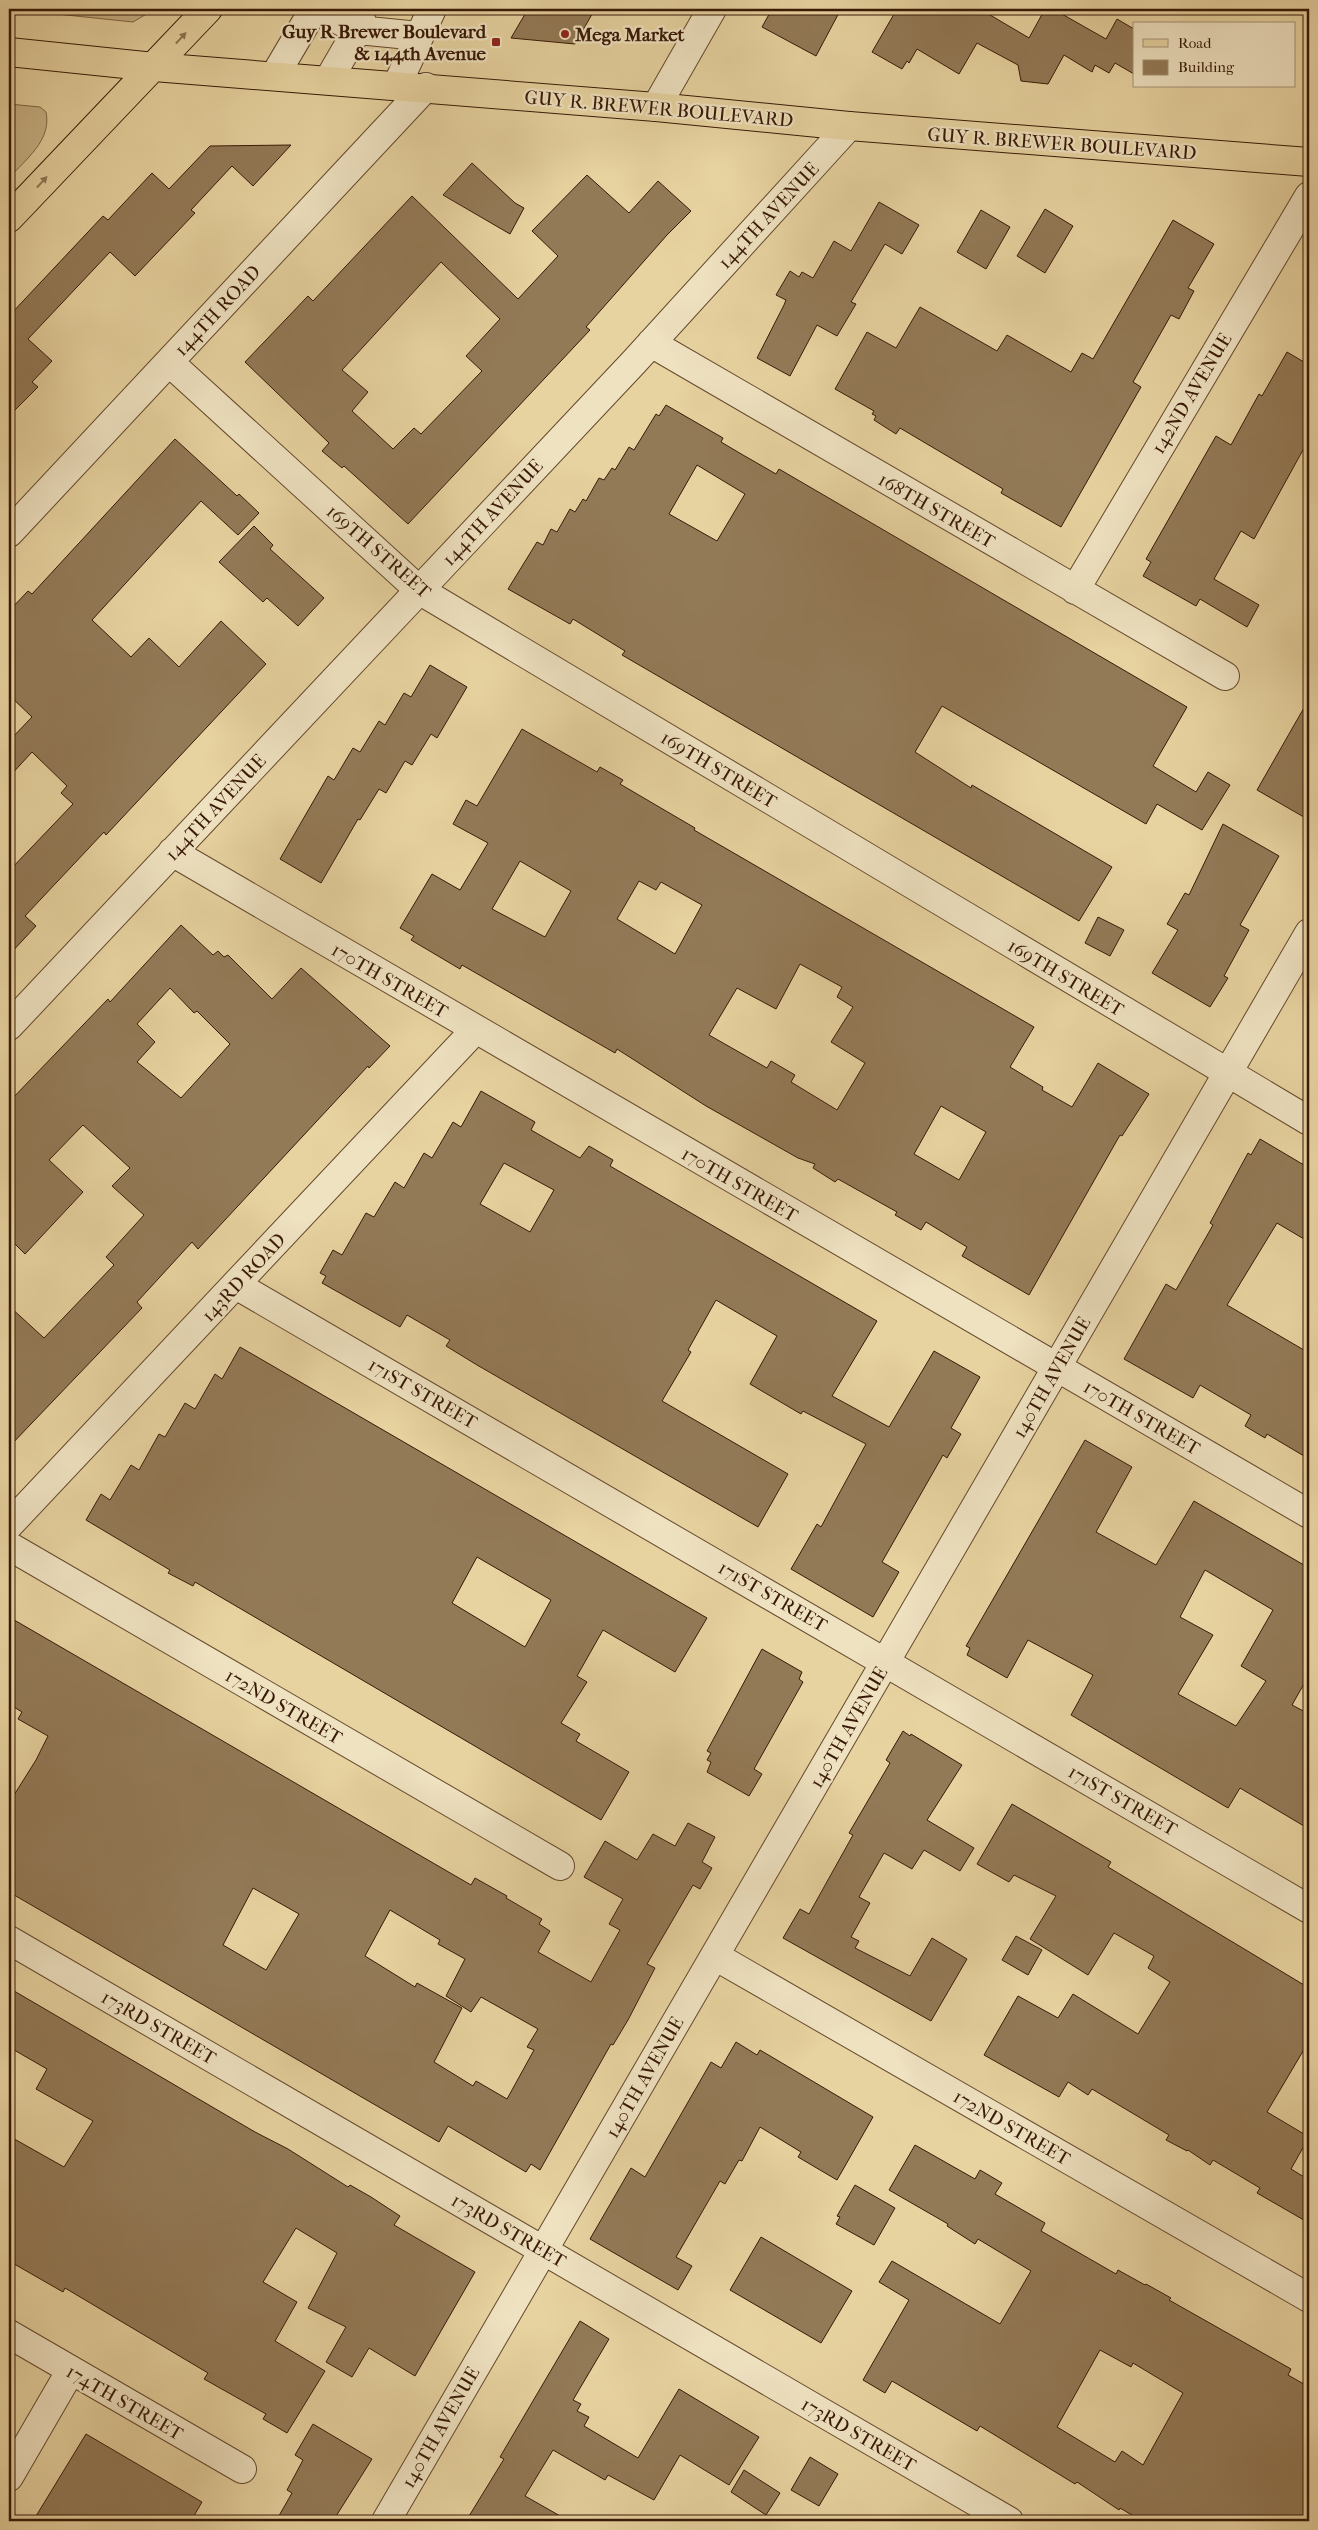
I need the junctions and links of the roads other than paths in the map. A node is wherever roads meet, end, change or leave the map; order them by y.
1 (208, 9) edge
2 (316, 9) edge
3 (432, 9) edge
4 (712, 9) edge
5 (360, 26) junction
6 (419, 36) junction
7 (9, 52) edge
8 (154, 67) junction
9 (275, 75) junction
10 (329, 80) junction
11 (397, 85) junction
12 (426, 87) junction
13 (656, 107) junction
14 (849, 126) junction
15 (1309, 162) edge
16 (1309, 196) edge
17 (9, 218) edge
18 (651, 343) junction
19 (169, 362) junction
20 (9, 533) edge
21 (419, 590) junction
22 (1075, 590) junction
23 (1225, 676) dead end
24 (172, 852) junction
25 (1309, 933) edge
26 (9, 1026) edge
27 (475, 1030) junction
28 (1227, 1073) junction
29 (1309, 1121) edge
30 (236, 1285) junction
31 (1056, 1368) junction
32 (1309, 1514) edge
33 (9, 1524) edge
34 (9, 1546) edge
35 (886, 1662) junction
36 (560, 1866) dead end
37 (1309, 1909) edge
38 (9, 1940) edge
39 (715, 1956) junction
40 (544, 2250) junction
41 (1309, 2298) edge
42 (9, 2334) edge
43 (71, 2370) junction
44 (242, 2469) dead end
45 (9, 2477) edge
46 (386, 2521) edge
47 (1009, 2521) edge

8 -> 1 main road
2 - 5 street
2 - 9 street
3 - 6 street
4 - 13 street
5 - 6 street
5 - 10 street
6 - 11 street
7 - 8 main road, GUY R. BREWER BOULEVARD
8 - 9 main road, GUY R. BREWER BOULEVARD
17 -> 8 main road
9 - 10 main road, GUY R. BREWER BOULEVARD
10 - 11 main road, GUY R. BREWER BOULEVARD
11 - 12 main road, GUY R. BREWER BOULEVARD
12 - 13 main road, GUY R. BREWER BOULEVARD
12 - 19 street, 144TH ROAD
13 - 14 main road, GUY R. BREWER BOULEVARD
14 - 15 main road, GUY R. BREWER BOULEVARD
14 - 18 street, 144TH AVENUE
16 - 22 street, 142ND AVENUE
18 - 21 street, 144TH AVENUE
18 - 22 street, 168TH STREET
19 - 20 street, 144TH ROAD
19 - 21 street, 169TH STREET
21 - 24 street, 144TH AVENUE
21 - 28 street, 169TH STREET
22 - 23 street, 168TH STREET
24 - 26 street, 144TH AVENUE
24 - 27 street, 170TH STREET
25 - 28 street, 140TH AVENUE
27 - 30 street, 143RD ROAD
27 - 31 street, 170TH STREET
28 - 29 street, 169TH STREET
28 - 31 street, 140TH AVENUE
30 - 33 street, 143RD ROAD
30 - 35 street, 171ST STREET
31 - 32 street, 170TH STREET
31 - 35 street, 140TH AVENUE
34 - 36 street, 172ND STREET
35 - 37 street, 171ST STREET
35 - 39 street, 140TH AVENUE
38 - 40 street, 173RD STREET
39 - 40 street, 140TH AVENUE
39 - 41 street, 172ND STREET
40 - 46 street, 140TH AVENUE
40 - 47 street, 173RD STREET
42 - 43 street, 174TH STREET
43 - 44 street, 174TH STREET
43 - 45 street

